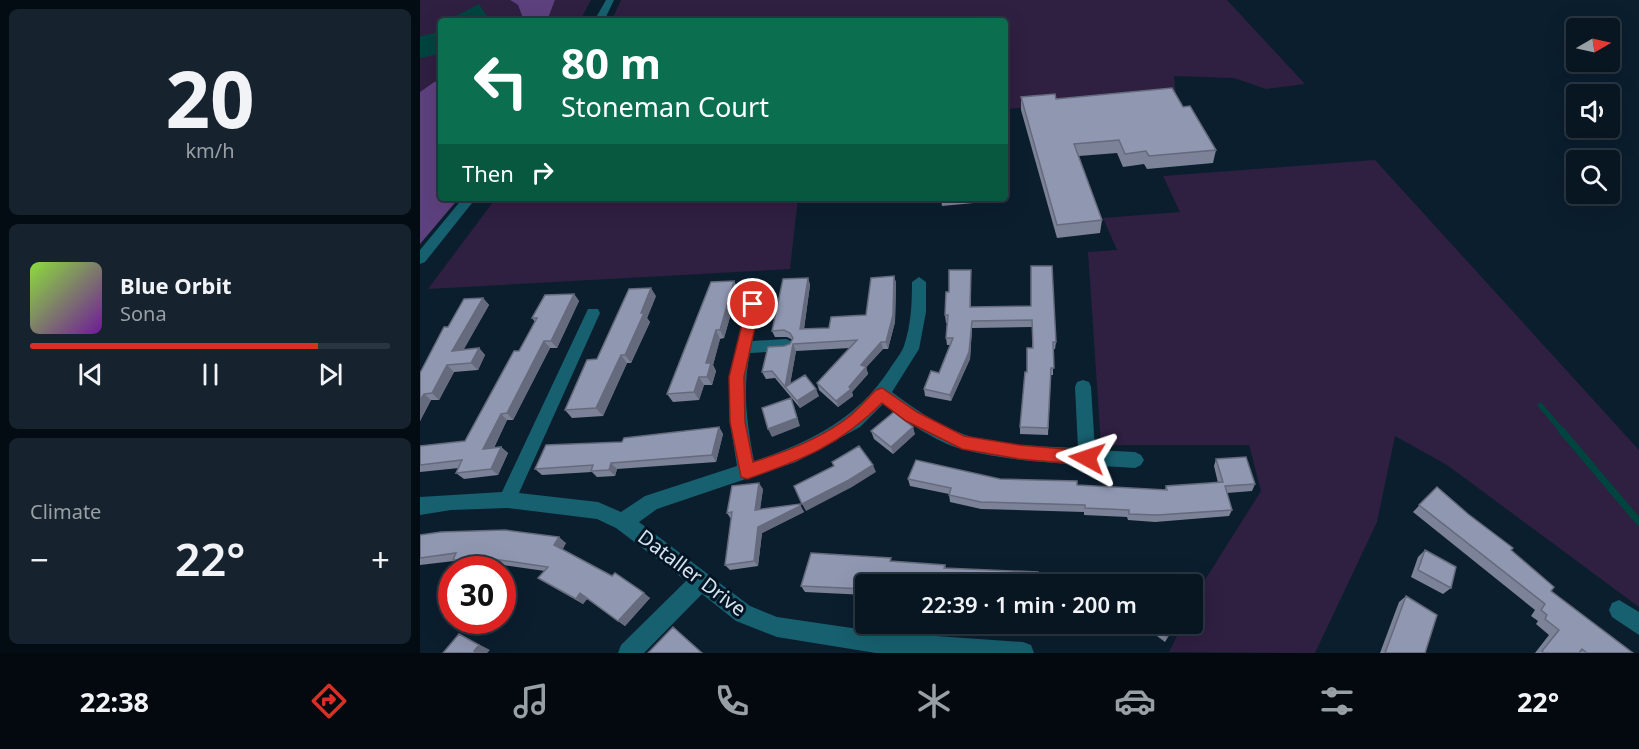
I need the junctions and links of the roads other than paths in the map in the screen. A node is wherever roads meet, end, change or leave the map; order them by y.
1 (610, 0) edge
2 (601, 18) edge
3 (468, 201) edge
4 (420, 259) edge
5 (919, 282) dead end
6 (753, 304) dead end
7 (593, 313) dead end
8 (786, 345) edge
9 (743, 348) junction
10 (1083, 387) dead end
11 (882, 394) junction
12 (1087, 458) junction
13 (1134, 460) dead end
14 (747, 472) junction
15 (507, 500) junction
16 (420, 506) edge
17 (623, 522) junction
18 (701, 580) junction
19 (1619, 610) dead end
20 (1639, 625) edge
21 (629, 653) edge
22 (1023, 653) edge

1 - 2 street
3 - 4 street
5 - 11 street
6 - 9 street
7 - 15 street
8 - 9 street
9 - 14 street
10 - 12 street
11 - 12 street
11 - 14 street
12 - 13 street
14 - 17 street
15 - 16 street, Dataller Drive
15 - 17 street, Dataller Drive
17 - 18 street, Dataller Drive
18 - 21 street
18 - 22 street, Dataller Drive
19 - 20 street

